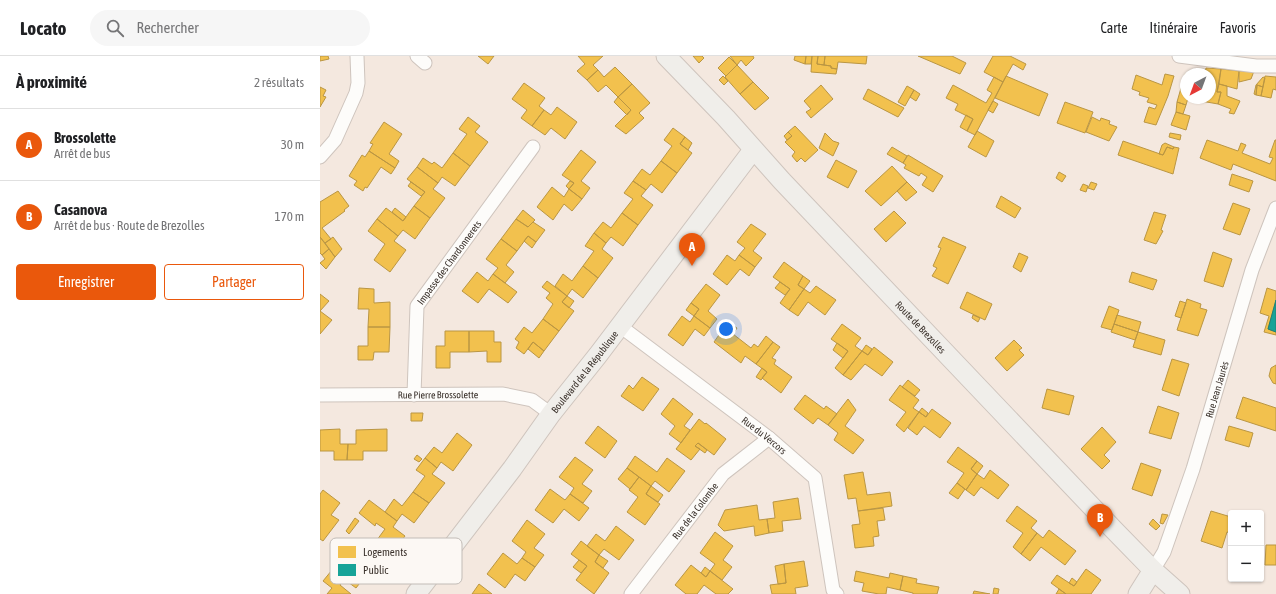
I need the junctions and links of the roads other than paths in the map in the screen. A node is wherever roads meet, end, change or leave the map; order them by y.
1 (357, 56) edge
2 (666, 56) edge
3 (1179, 56) edge
4 (1276, 66) edge
5 (533, 147) dead end
6 (753, 150) junction
7 (320, 157) edge
8 (1276, 208) edge
9 (620, 326) junction
10 (320, 395) edge
11 (414, 395) junction
12 (551, 414) junction
13 (769, 438) junction
14 (459, 538) edge
15 (1153, 570) junction
16 (424, 584) edge
17 (834, 593) edge
18 (416, 594) edge
19 (631, 594) edge
20 (1138, 594) edge
21 (1180, 594) edge

1 - 7 street
2 - 6 main road, Route de Brezolles
3 - 4 street
5 - 11 street, Impasse des Chardonnerets
6 - 9 main road, Boulevard de la République
6 - 15 main road, Route de Brezolles
8 - 15 street, Rue Jean Jaurès
9 - 12 main road, Boulevard de la République
9 - 13 street, Rue du Vercors
10 - 11 street, Rue Pierre Brossolette
11 - 12 street, Rue Pierre Brossolette
12 - 14 main road, Boulevard de la République
13 - 17 street, Rue du Vercors
13 - 19 street, Rue de la Colombe
15 - 20 main road
15 - 21 main road, Route de Brezolles
16 - 18 main road, Boulevard de la République

